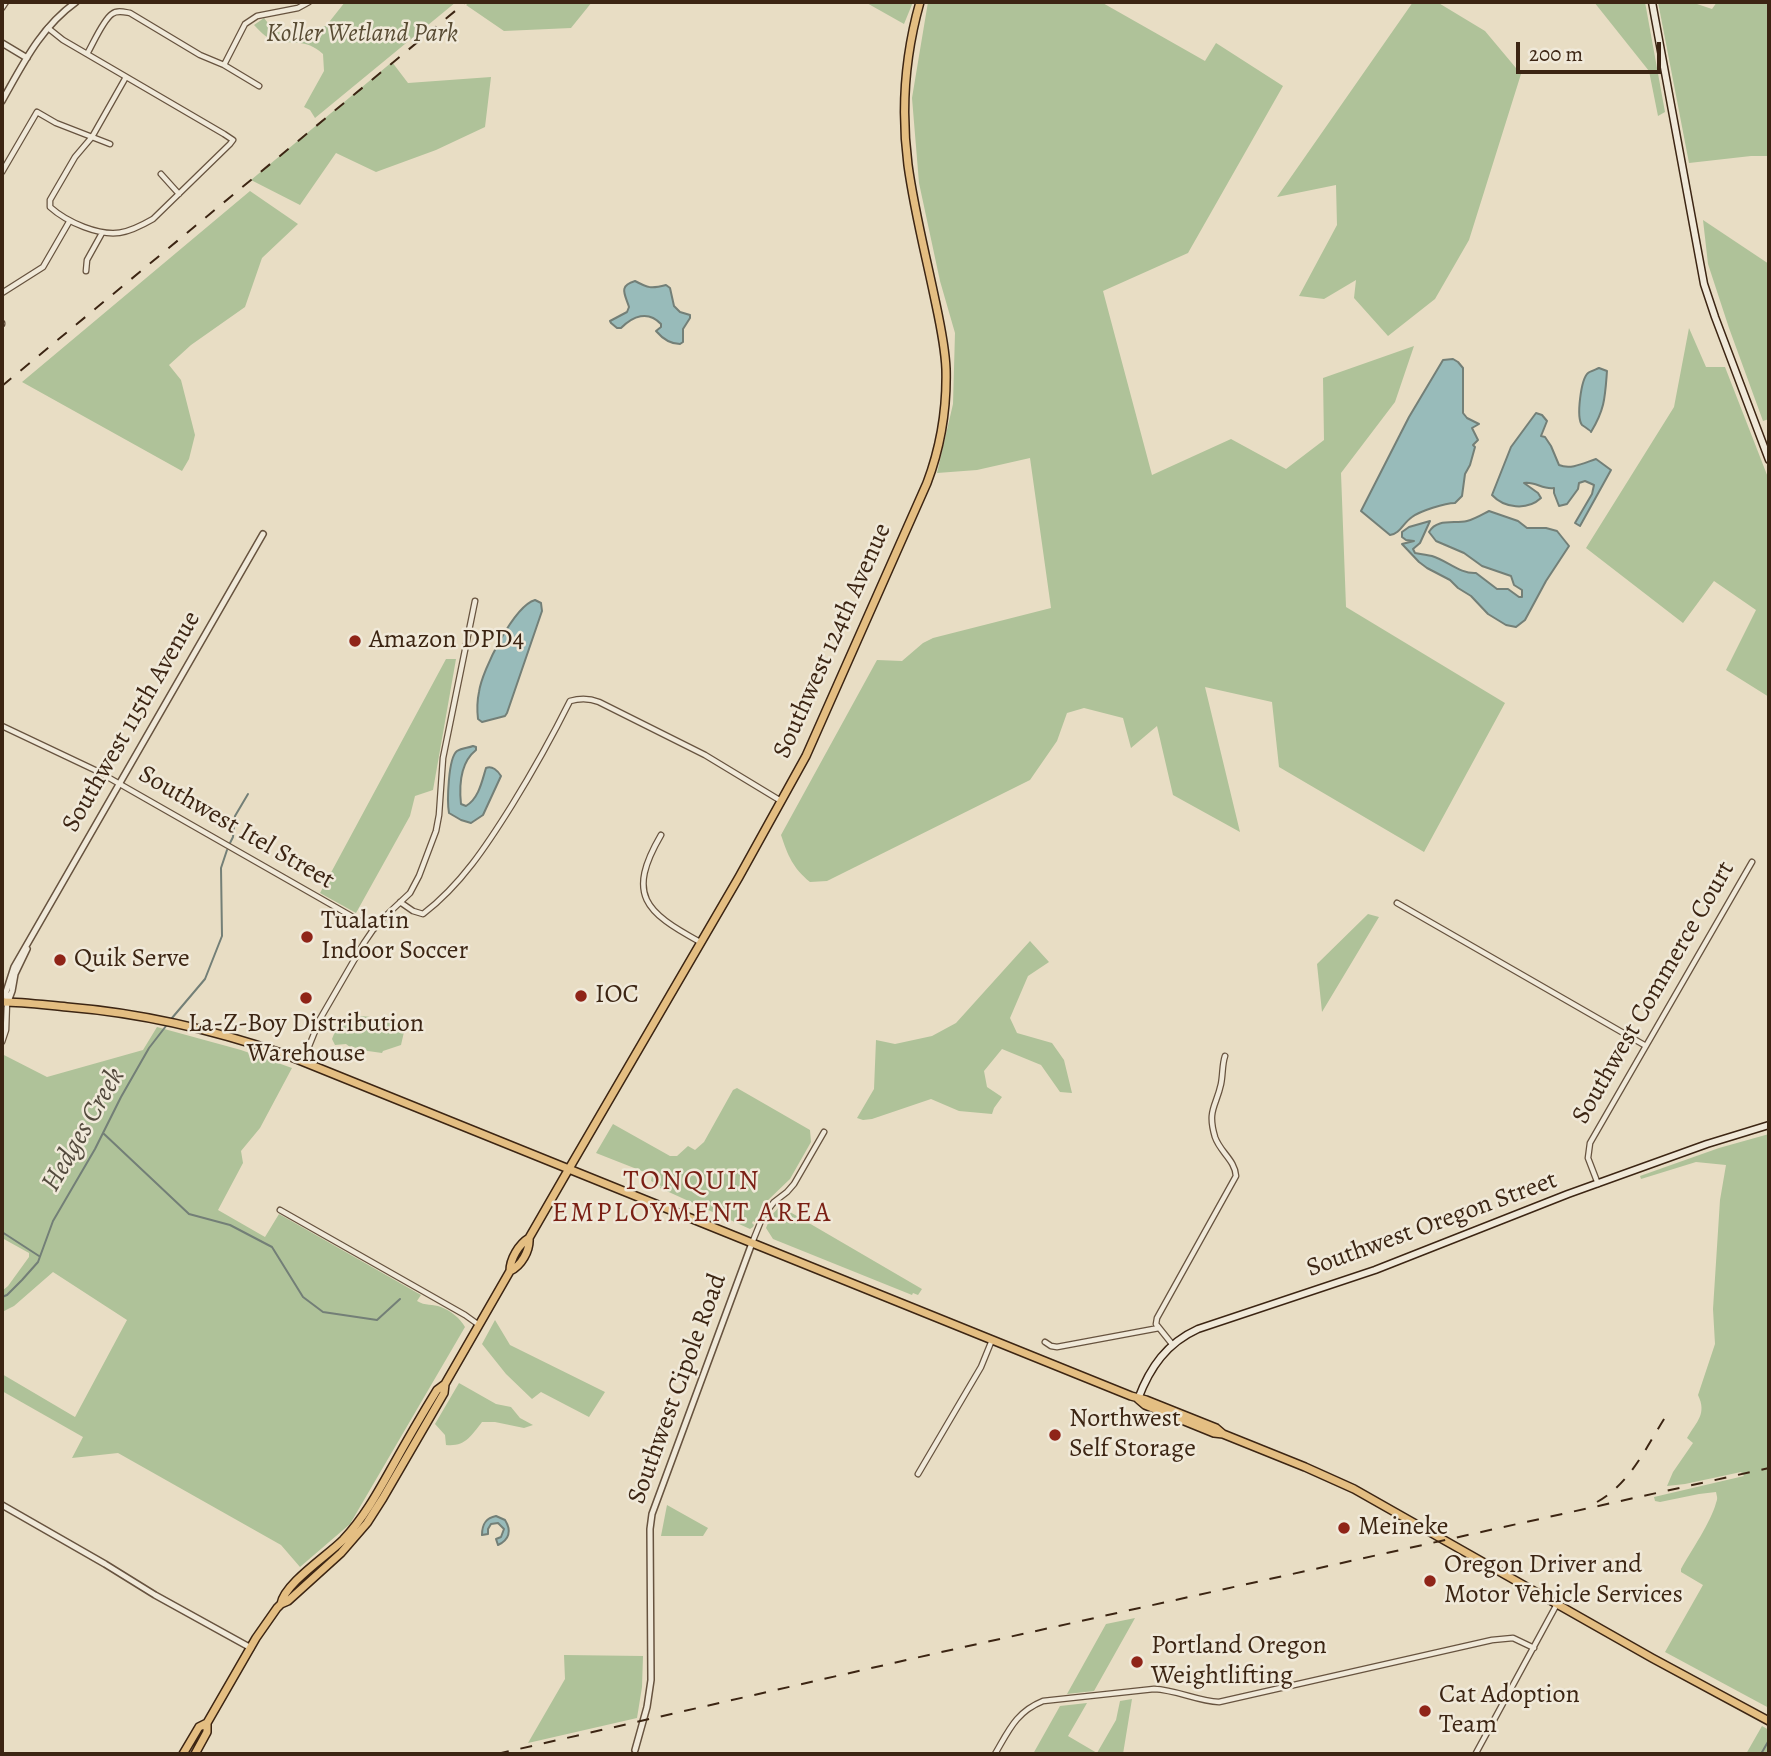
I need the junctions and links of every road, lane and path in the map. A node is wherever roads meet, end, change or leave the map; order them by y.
1 (6, 2) edge
2 (76, 2) edge
3 (309, 2) edge
4 (920, 2) edge
5 (1652, 2) edge
6 (2, 8) edge
7 (47, 27) junction
8 (2, 43) edge
9 (88, 54) junction
10 (27, 58) junction
11 (224, 65) junction
12 (126, 77) junction
13 (259, 86) dead end
14 (2, 102) edge
15 (92, 136) junction
16 (110, 144) dead end
17 (2, 172) edge
18 (161, 174) dead end
19 (178, 194) junction
20 (69, 222) junction
21 (102, 233) junction
22 (86, 271) dead end
23 (2, 293) edge
24 (1769, 460) edge
25 (263, 534) dead end
26 (475, 601) dead end
27 (2, 726) edge
28 (119, 783) junction
29 (782, 802) junction
30 (661, 835) dead end
31 (1752, 862) dead end
32 (400, 902) junction
33 (1397, 903) dead end
34 (374, 929) junction
35 (701, 942) junction
36 (5, 1002) edge
37 (2, 1042) edge
38 (1646, 1046) junction
39 (1225, 1056) dead end
40 (303, 1061) junction
41 (1769, 1125) edge
42 (824, 1132) dead end
43 (569, 1168) junction
44 (1598, 1184) junction
45 (280, 1209) dead end
46 (752, 1243) junction
47 (479, 1325) junction
48 (1159, 1328) junction
49 (992, 1340) junction
50 (1045, 1342) dead end
51 (1172, 1345) junction
52 (1138, 1399) junction
53 (918, 1474) dead end
54 (2, 1505) edge
55 (1557, 1604) junction
56 (251, 1648) junction
57 (1534, 1648) junction
58 (1769, 1721) edge
59 (207, 1723) junction
60 (633, 1751) edge
61 (183, 1754) edge
62 (195, 1754) edge
63 (643, 1754) edge
64 (995, 1754) edge
65 (1477, 1754) edge

1 - 6 street
2 - 7 street
3 - 11 street
4 - 29 main road, Southwest 124th Avenue
5 - 24 main road
7 - 9 street
7 - 10 street
8 - 10 street
9 - 11 street
9 - 12 street
10 - 14 street
11 - 13 street
12 - 15 street
12 - 19 street
15 - 16 street
15 - 17 street
15 - 20 street
18 - 19 street
19 - 21 street
20 - 21 street
20 - 23 street
21 - 22 street
25 - 28 street, Southwest 115th Avenue
26 - 32 street
27 - 28 street, Southwest Itel Street
28 - 34 street, Southwest Itel Street
28 - 36 street, Southwest 115th Avenue
29 - 32 street
29 - 35 main road, Southwest 124th Avenue
30 - 35 street
31 - 38 street, Southwest Commerce Court
32 - 34 street
33 - 38 street
34 - 40 street
35 - 43 main road, Southwest 124th Avenue
36 - 37 street, Southwest 115th Avenue
36 - 40 main road
38 - 44 street, Southwest Commerce Court
39 - 48 street
40 - 43 main road
41 - 44 main road, Southwest Oregon Street
42 - 46 street
43 - 46 main road
43 - 47 main road, Southwest 124th Avenue
44 - 51 main road, Southwest Oregon Street
45 - 47 street
46 - 49 main road
46 - 60 street, Southwest Cipole Road
47 - 56 main road, Southwest 124th Avenue
48 - 50 street
48 - 51 street
49 - 52 main road
49 - 53 street
51 - 52 main road, Southwest Oregon Street
52 - 55 main road
54 - 56 street
55 - 57 street
55 - 58 main road
56 - 59 main road, Southwest 124th Avenue
57 - 64 street
57 - 65 street
59 - 61 main road, Southwest 124th Avenue
59 - 62 main road, Southwest 124th Avenue
60 - 63 street, Southwest Cipole Road

